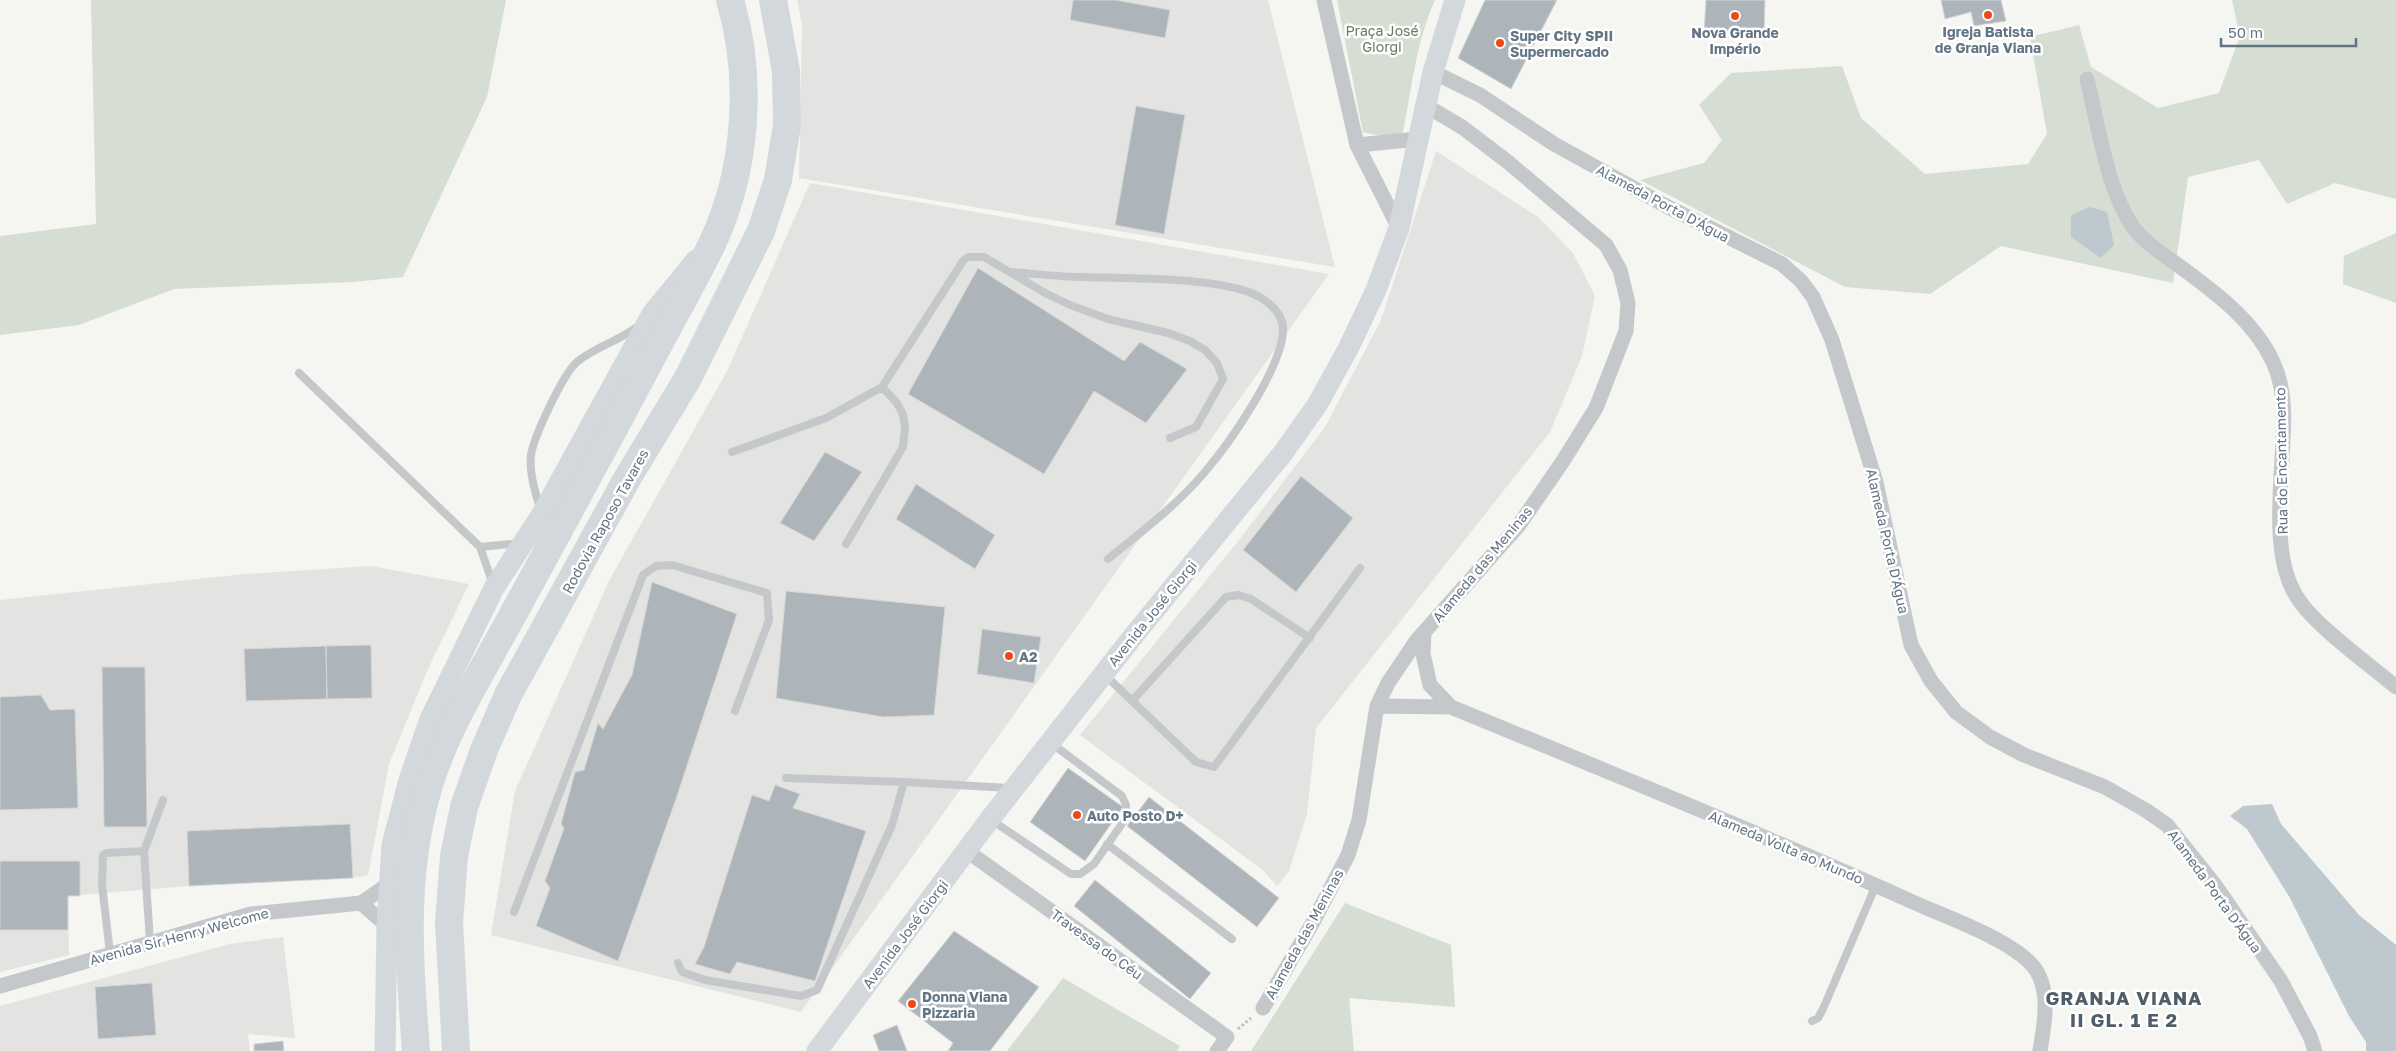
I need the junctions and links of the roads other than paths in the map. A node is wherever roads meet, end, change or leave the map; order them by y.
1 (730, 0) edge
2 (774, 0) edge
3 (1324, 0) edge
4 (1454, 0) edge
5 (1433, 72) junction
6 (2087, 80) dead end
7 (1425, 105) junction
8 (1418, 140) junction
9 (1357, 145) junction
10 (1399, 228) junction
11 (713, 241) junction
12 (1008, 272) junction
13 (652, 314) junction
14 (299, 373) dead end
15 (882, 387) junction
16 (1170, 438) dead end
17 (732, 452) dead end
18 (542, 514) junction
19 (524, 542) junction
20 (846, 544) dead end
21 (480, 546) junction
22 (1108, 559) dead end
23 (1360, 568) dead end
24 (494, 588) junction
25 (1424, 633) junction
26 (1310, 638) junction
27 (1104, 674) junction
28 (2396, 687) edge
29 (1132, 701) junction
30 (1377, 706) junction
31 (1450, 707) junction
32 (735, 711) dead end
33 (1050, 741) junction
34 (786, 778) dead end
35 (904, 782) junction
36 (1014, 788) junction
37 (163, 800) dead end
38 (990, 819) junction
39 (1107, 844) junction
40 (144, 851) junction
41 (967, 851) junction
42 (389, 884) junction
43 (1876, 885) junction
44 (361, 903) junction
45 (514, 912) dead end
46 (387, 926) junction
47 (1232, 939) dead end
48 (150, 942) junction
49 (110, 953) junction
50 (678, 963) dead end
51 (0, 986) edge
52 (1263, 1008) road end
53 (1812, 1021) dead end
54 (457, 1046) edge
55 (385, 1051) edge
56 (416, 1051) edge
57 (817, 1051) edge
58 (1217, 1051) edge
59 (2040, 1051) edge
60 (2315, 1051) edge

1 - 11 highway
2 - 54 highway, Rodovia Raposo Tavares
3 - 9 street
4 - 5 street, Avenida José Giorgi
5 - 7 street, Avenida José Giorgi
5 - 60 street, Alameda Porta D'Água
6 - 28 street, Rua do Encantamento
7 - 8 street, Avenida José Giorgi
7 - 25 street, Alameda das Meninas
8 - 9 street
8 - 10 street, Avenida José Giorgi
9 - 10 street
10 - 27 street, Avenida José Giorgi
11 - 13 street
11 - 56 highway
12 - 15 lane
12 - 16 lane
12 - 22 lane
13 - 18 street
13 - 18 lane
14 - 21 lane
15 - 17 lane
15 - 20 lane
18 - 19 street
19 - 21 lane
19 - 24 street
21 - 24 lane
23 - 26 lane
24 - 42 street
25 - 30 street, Alameda das Meninas
25 - 31 street, Alameda Volta ao Mundo
26 - 29 lane
26 - 29 lane
27 - 29 lane
27 - 33 street, Avenida José Giorgi
30 - 31 street, Alameda Volta ao Mundo
30 - 52 street, Alameda das Meninas
31 - 43 street, Alameda Volta ao Mundo
32 - 45 lane
33 - 36 street, Avenida José Giorgi
33 - 39 lane
34 - 35 lane
35 - 36 lane
35 - 50 lane
36 - 38 street, Avenida José Giorgi
37 - 40 lane
38 - 39 lane
38 - 41 street, Avenida José Giorgi
39 - 47 lane
40 - 48 lane
40 - 49 lane
41 - 57 street, Avenida José Giorgi
41 - 58 street, Travessa do Céu
42 - 44 street
42 - 46 street
43 - 53 lane
43 - 59 street, Alameda Volta ao Mundo
44 - 46 street
44 - 48 street, Avenida Sir Henry Welcome
46 - 55 street
48 - 49 street, Avenida Sir Henry Welcome
49 - 51 street, Avenida Sir Henry Welcome

